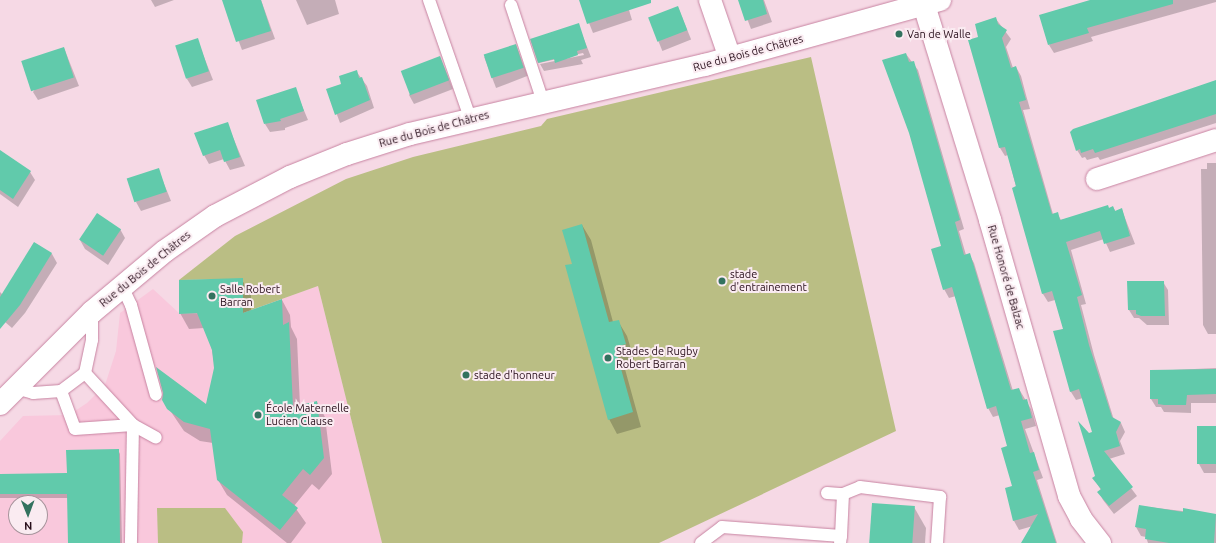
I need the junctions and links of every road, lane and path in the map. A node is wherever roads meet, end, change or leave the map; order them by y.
1 (429, 0) edge
2 (710, 0) edge
3 (932, 2) edge
4 (511, 5) dead end
5 (730, 58) junction
6 (543, 102) junction
7 (470, 118) junction
8 (1216, 140) edge
9 (1097, 179) dead end
10 (122, 286) junction
11 (92, 312) junction
12 (84, 373) junction
13 (16, 388) junction
14 (61, 391) junction
15 (156, 394) dead end
16 (0, 404) edge
17 (133, 426) junction
18 (156, 438) dead end
19 (827, 493) dead end
20 (842, 494) junction
21 (840, 539) edge
22 (131, 543) edge
23 (701, 543) edge
24 (937, 543) edge
25 (1100, 543) edge

1 - 7 lane
2 - 5 street
3 - 5 street, Rue du Bois de Châtres
3 - 25 street, Rue Honoré de Balzac
4 - 6 lane
5 - 6 street, Rue du Bois de Châtres
6 - 7 street, Rue du Bois de Châtres
7 - 10 street, Rue du Bois de Châtres
8 - 9 street
10 - 11 street, Rue du Bois de Châtres
10 - 15 lane
11 - 12 lane
11 - 13 street, Rue du Bois de Châtres
12 - 14 lane
12 - 17 lane
13 - 14 lane
13 - 16 street, Rue du Bois de Châtres
14 - 17 lane
17 - 18 lane
17 - 22 lane
19 - 20 lane
20 - 21 lane
20 - 24 lane
21 - 23 lane

